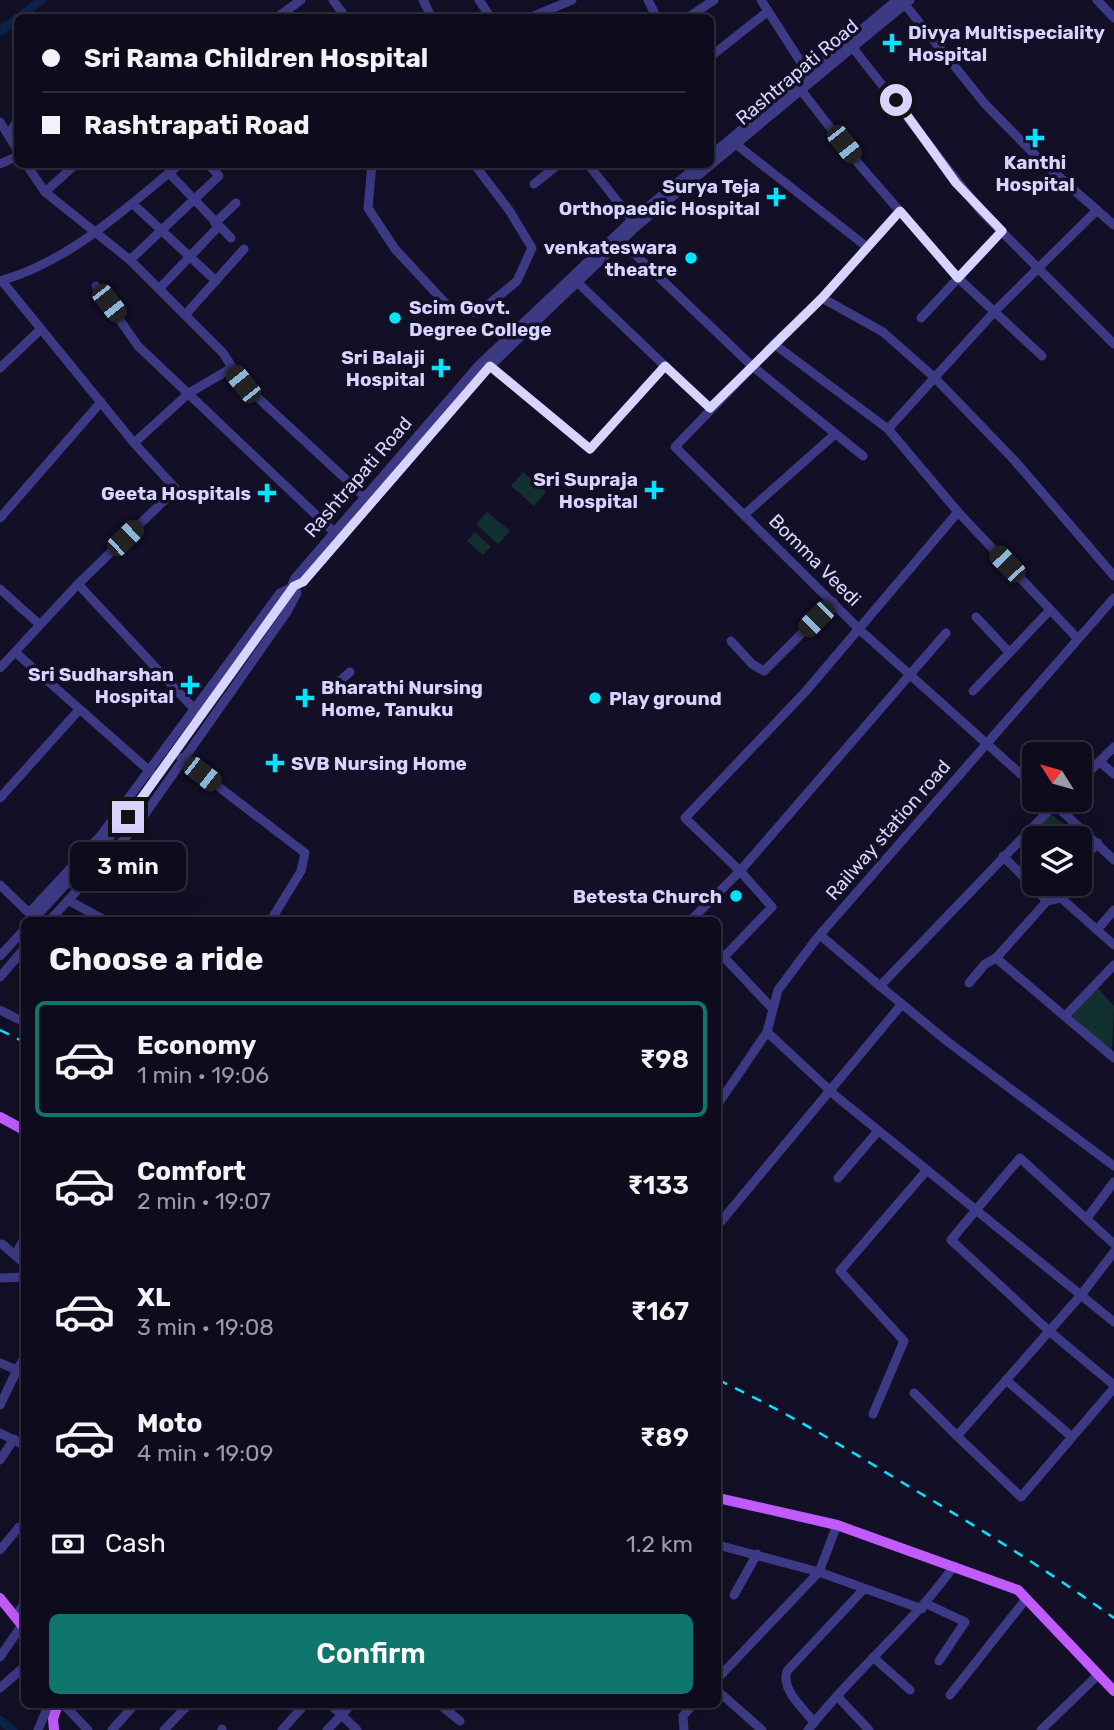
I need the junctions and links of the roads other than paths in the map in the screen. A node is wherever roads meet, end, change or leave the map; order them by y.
1 (301, 0) edge
2 (572, 0) edge
3 (713, 0) edge
4 (761, 0) edge
5 (1097, 0) edge
6 (903, 1) edge
7 (767, 12) junction
8 (282, 14) edge
9 (538, 14) edge
10 (693, 14) edge
11 (1114, 18) edge
12 (853, 48) junction
13 (714, 54) edge
14 (811, 78) junction
15 (800, 88) junction
16 (0, 122) edge
17 (14, 126) edge
18 (9, 133) junction
19 (14, 145) edge
20 (737, 145) junction
21 (714, 153) edge
22 (714, 163) edge
23 (29, 168) edge
24 (72, 168) edge
25 (175, 168) edge
26 (212, 168) edge
27 (372, 168) edge
28 (477, 168) edge
29 (554, 168) edge
30 (591, 168) edge
31 (695, 168) edge
32 (708, 168) edge
33 (169, 173) junction
34 (534, 184) dead end
35 (45, 192) junction
36 (192, 199) junction
37 (236, 203) dead end
38 (133, 204) junction
39 (900, 211) junction
40 (1097, 211) junction
41 (632, 220) junction
42 (1112, 220) edge
43 (217, 224) junction
44 (160, 231) junction
45 (1002, 231) junction
46 (98, 233) junction
47 (231, 238) dead end
48 (618, 238) junction
49 (867, 247) junction
50 (244, 250) dead end
51 (188, 257) junction
52 (130, 260) junction
53 (1039, 266) junction
54 (958, 278) junction
55 (1, 281) edge
56 (216, 281) junction
57 (577, 282) junction
58 (96, 286) dead end
59 (159, 289) junction
60 (822, 298) junction
61 (995, 310) junction
62 (186, 314) junction
63 (921, 318) dead end
64 (41, 329) junction
65 (774, 344) junction
66 (1114, 344) edge
67 (1042, 356) dead end
68 (751, 365) junction
69 (490, 366) junction
70 (665, 366) junction
71 (0, 368) edge
72 (230, 369) junction
73 (935, 377) junction
74 (189, 393) junction
75 (101, 402) junction
76 (710, 408) junction
77 (888, 429) junction
78 (835, 434) junction
79 (134, 443) junction
80 (863, 456) dead end
81 (364, 496) junction
82 (958, 512) junction
83 (744, 515) junction
84 (0, 518) edge
85 (334, 532) junction
86 (1114, 576) edge
87 (78, 584) junction
88 (294, 586) junction
89 (0, 589) edge
90 (1114, 598) edge
91 (833, 602) junction
92 (1051, 610) junction
93 (976, 617) dead end
94 (39, 624) junction
95 (860, 630) junction
96 (946, 633) dead end
97 (1078, 639) junction
98 (731, 641) dead end
99 (1008, 651) junction
100 (15, 652) junction
101 (0, 668) edge
102 (350, 672) dead end
103 (909, 675) junction
104 (973, 691) dead end
105 (327, 692) dead end
106 (78, 711) junction
107 (196, 712) junction
108 (986, 745) junction
109 (1114, 747) edge
110 (181, 758) junction
111 (1100, 762) junction
112 (1092, 770) edge
113 (146, 771) junction
114 (1114, 774) edge
115 (157, 775) junction
116 (1022, 776) edge
117 (0, 798) edge
118 (1044, 812) edge
119 (1066, 812) edge
120 (1098, 843) junction
121 (1092, 849) edge
122 (1003, 856) junction
123 (1114, 860) edge
124 (740, 871) junction
125 (0, 885) edge
126 (1051, 896) edge
127 (68, 900) junction
128 (1047, 901) junction
129 (1114, 910) edge
130 (31, 917) edge
131 (53, 917) edge
132 (99, 917) edge
133 (273, 917) edge
134 (694, 917) edge
135 (1097, 930) junction
136 (21, 933) edge
137 (820, 935) junction
138 (1114, 945) edge
139 (21, 952) edge
140 (721, 953) edge
141 (721, 955) edge
142 (0, 956) edge
143 (996, 958) junction
144 (1114, 965) edge
145 (0, 977) edge
146 (969, 983) dead end
147 (880, 986) junction
148 (902, 1004) junction
149 (771, 1007) junction
150 (0, 1010) edge
151 (1065, 1016) junction
152 (21, 1020) edge
153 (767, 1032) junction
154 (1114, 1057) edge
155 (831, 1091) junction
156 (721, 1100) edge
157 (0, 1117) edge
158 (21, 1128) edge
159 (878, 1131) junction
160 (1114, 1166) edge
161 (927, 1170) junction
162 (838, 1178) dead end
163 (1114, 1182) edge
164 (976, 1210) junction
165 (1087, 1218) junction
166 (721, 1221) edge
167 (1, 1243) edge
168 (1114, 1244) edge
169 (1114, 1252) edge
170 (21, 1253) edge
171 (21, 1260) edge
172 (21, 1277) edge
173 (0, 1278) edge
174 (1081, 1295) junction
175 (1114, 1322) edge
176 (1049, 1331) junction
177 (0, 1363) edge
178 (21, 1363) edge
179 (17, 1370) junction
180 (1006, 1380) junction
181 (1114, 1386) edge
182 (914, 1393) dead end
183 (0, 1405) edge
184 (873, 1414) dead end
185 (0, 1433) edge
186 (957, 1436) junction
187 (1072, 1437) junction
188 (14, 1439) junction
189 (21, 1443) edge
190 (0, 1460) edge
191 (721, 1499) edge
192 (837, 1525) junction
193 (19, 1527) dead end
194 (721, 1546) edge
195 (0, 1550) edge
196 (757, 1554) junction
197 (954, 1566) junction
198 (819, 1572) junction
199 (863, 1590) junction
200 (734, 1595) dead end
201 (0, 1598) edge
202 (1026, 1599) junction
203 (924, 1606) junction
204 (21, 1623) edge
205 (0, 1657) edge
206 (873, 1657) junction
207 (939, 1661) dead end
208 (21, 1670) edge
209 (721, 1675) edge
210 (1097, 1676) junction
211 (0, 1688) edge
212 (910, 1690) dead end
213 (1114, 1691) edge
214 (721, 1694) edge
215 (950, 1695) dead end
216 (837, 1696) junction
217 (47, 1708) edge
218 (58, 1708) edge
219 (64, 1708) edge
220 (131, 1708) edge
221 (185, 1708) edge
222 (301, 1708) edge
223 (334, 1708) edge
224 (348, 1708) edge
225 (444, 1708) edge
226 (690, 1708) edge
227 (341, 1715) junction
228 (460, 1721) dead end
229 (814, 1722) junction
230 (39, 1728) edge
231 (54, 1730) edge
232 (88, 1730) edge
233 (112, 1730) edge
234 (164, 1730) edge
235 (282, 1730) edge
236 (327, 1730) edge
237 (357, 1730) edge
238 (684, 1730) edge
239 (762, 1730) edge
240 (808, 1730) edge
241 (869, 1730) edge
242 (1041, 1730) edge

1 - 8 street
2 - 9 street
3 - 10 street
4 - 7 street
5 - 11 street
6 - 12 street, Rashtrapati Road
6 - 14 street, Rashtrapati Road
6 - 40 street
7 - 13 street
7 - 14 street
12 - 14 street, Rashtrapati Road
12 - 45 street
14 - 15 street, Rashtrapati Road
15 - 20 street, Rashtrapati Road
15 - 21 street, Rashtrapati Road
15 - 39 street
16 - 18 street
17 - 18 street
18 - 19 street
20 - 22 street, Rashtrapati Road
20 - 49 street
23 - 35 street
24 - 35 street
25 - 33 street
26 - 36 street
27 - 28 street
29 - 34 street
30 - 41 street
31 - 41 street, Rashtrapati Road
32 - 48 street, Rashtrapati Road
33 - 36 street
33 - 38 street
35 - 46 street
36 - 43 street
36 - 44 street
37 - 43 street
38 - 44 street
38 - 46 street
39 - 49 street
39 - 54 street
40 - 42 street
40 - 53 street
41 - 48 street, Rashtrapati Road
43 - 47 street
43 - 51 street
44 - 51 street
44 - 52 street
45 - 53 street
45 - 54 street
46 - 52 street
46 - 55 street
48 - 57 street, Rashtrapati Road
48 - 68 street
48 - 81 street, Rashtrapati Road
49 - 60 street
50 - 56 street
51 - 56 street
51 - 59 street
52 - 59 street
53 - 61 street
53 - 66 street
54 - 61 street
54 - 63 street
55 - 64 street
56 - 62 street
57 - 69 street, Rashtrapati Road
57 - 70 street
58 - 74 street
59 - 62 street
60 - 65 street
60 - 73 street
61 - 67 street
61 - 73 street
62 - 72 street
64 - 71 street
64 - 75 street
65 - 68 street
65 - 77 street
68 - 76 street
68 - 78 street
69 - 70 street
69 - 88 street, Rashtrapati Road
70 - 76 street
72 - 74 street
72 - 81 street
73 - 77 street
73 - 86 street
74 - 79 street
74 - 85 street
75 - 79 street
75 - 84 street
76 - 83 street, Bomma Veedi
77 - 82 street
78 - 80 street
78 - 83 street
79 - 87 street
81 - 85 street, Rashtrapati Road
82 - 92 street
82 - 95 street
83 - 91 street, Bomma Veedi
85 - 88 street, Rashtrapati Road
87 - 94 street
87 - 107 street
88 - 107 street, Rashtrapati Road
88 - 110 street
89 - 94 street
90 - 97 street, Railway station road
91 - 95 street, Bomma Veedi
91 - 98 street
92 - 97 street
92 - 99 street
93 - 99 street
94 - 100 street
95 - 103 street, Bomma Veedi
95 - 124 street
96 - 103 street
97 - 108 street, Railway station road
99 - 104 street
100 - 101 street
100 - 106 street
102 - 105 street
103 - 108 street
103 - 124 street
106 - 113 street
106 - 117 street
107 - 113 street
107 - 115 street, Rashtrapati Road
108 - 116 street
108 - 137 street, Railway station road
109 - 111 street
110 - 127 street
110 - 133 street
111 - 112 street
111 - 114 street
113 - 115 street
113 - 130 street
115 - 130 street, Rashtrapati Road
118 - 122 street
119 - 120 street
120 - 121 street
120 - 123 street
122 - 128 street
122 - 147 street
124 - 134 street
124 - 140 street
125 - 130 street
126 - 128 street
127 - 131 street
127 - 132 street
128 - 135 street
128 - 143 street
129 - 135 street
135 - 138 street
136 - 142 street
137 - 147 street
137 - 149 street, Railway station road
139 - 145 street
141 - 149 street
143 - 146 street
143 - 151 street
144 - 151 street
147 - 148 street
148 - 155 street
148 - 160 street
149 - 153 street, Railway station road
150 - 152 street
151 - 154 street
153 - 155 street
153 - 156 street, Railway station road
155 - 159 street
155 - 166 street
157 - 158 main road
159 - 161 street
159 - 162 street
161 - 164 street
161 - 184 street
163 - 165 street
164 - 165 street
164 - 174 street
164 - 176 street
165 - 168 street
167 - 170 street
167 - 171 street
169 - 174 street
172 - 173 street
174 - 175 street
174 - 176 street
176 - 180 street
176 - 181 street
177 - 179 street
178 - 179 street
179 - 183 street
180 - 186 street
180 - 187 street
181 - 187 street
182 - 186 street
185 - 188 street
186 - 187 street
188 - 189 street
188 - 190 street
191 - 192 main road
192 - 197 main road
192 - 198 street
193 - 195 street
194 - 196 street
196 - 198 street
196 - 200 street
197 - 202 main road
197 - 203 street
198 - 199 street
198 - 209 street
199 - 203 street
199 - 229 street
201 - 204 main road
202 - 210 main road
202 - 215 street
203 - 206 street
203 - 207 street
204 - 205 street
206 - 212 street
206 - 216 street
208 - 211 street
210 - 213 main road
210 - 242 street
214 - 239 street
216 - 229 street
216 - 241 street
217 - 230 street
218 - 231 main road
219 - 232 street
220 - 233 street
221 - 234 street
222 - 235 street
223 - 227 street
224 - 227 street
225 - 228 street
226 - 238 street
227 - 236 street
227 - 237 street
229 - 240 street

